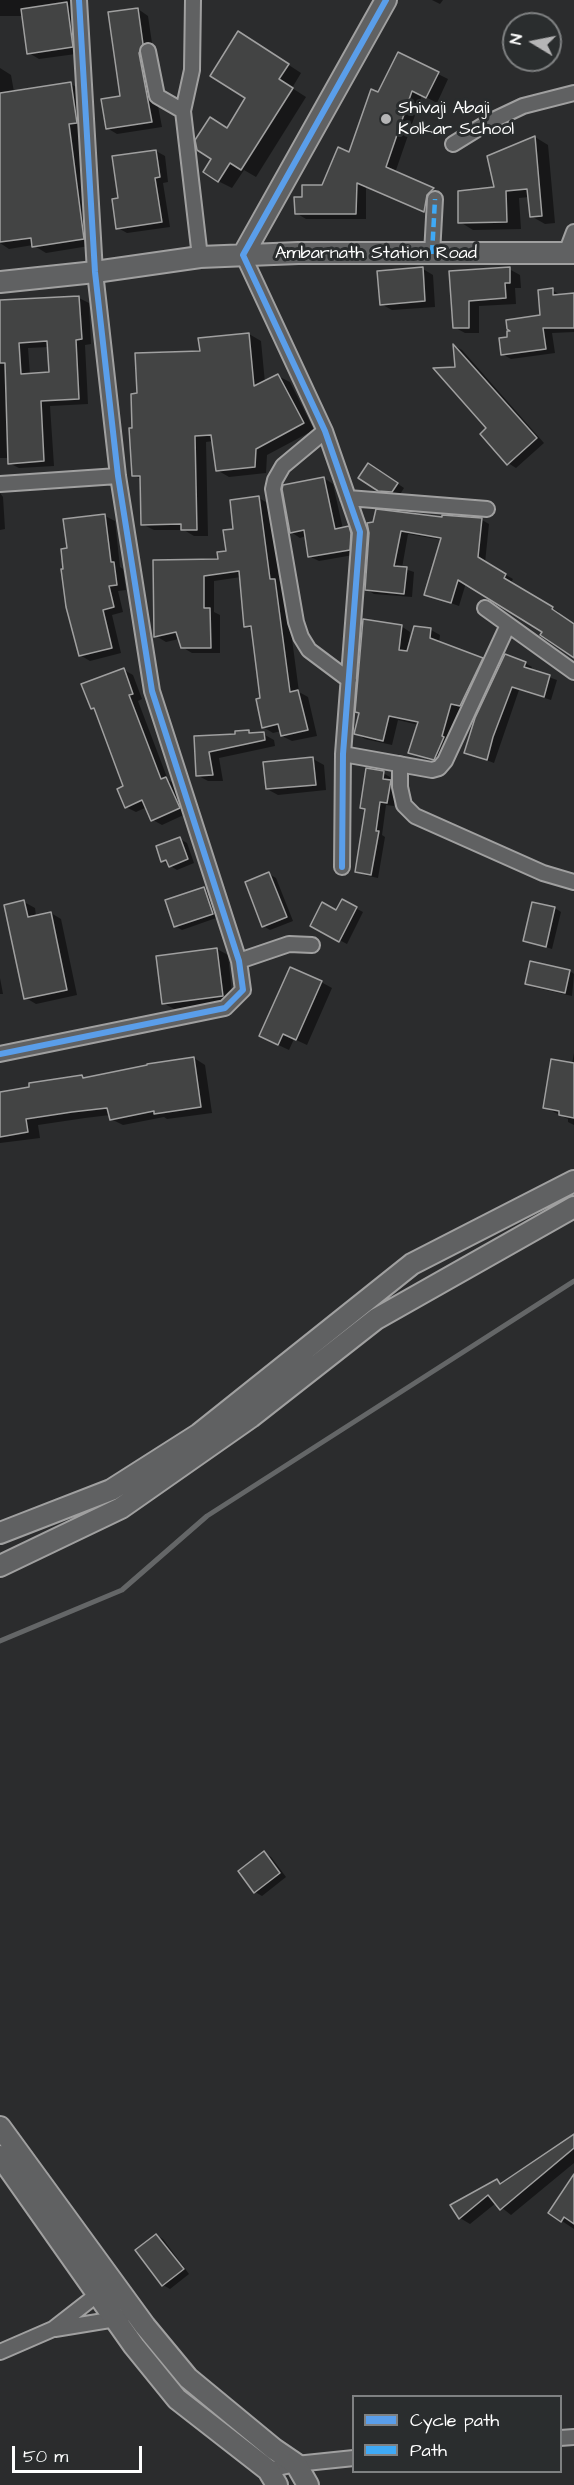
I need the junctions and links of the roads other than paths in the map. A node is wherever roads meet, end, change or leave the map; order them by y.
1 (79, 0) edge
2 (194, 0) edge
3 (386, 0) edge
4 (148, 51) dead end
5 (574, 93) edge
6 (183, 111) junction
7 (453, 144) dead end
8 (435, 199) dead end
9 (574, 232) edge
10 (570, 253) edge
11 (432, 254) junction
12 (243, 255) junction
13 (200, 257) junction
14 (95, 272) junction
15 (0, 282) edge
16 (325, 431) junction
17 (118, 476) junction
18 (0, 484) edge
19 (348, 498) junction
20 (488, 510) dead end
21 (485, 608) dead end
22 (508, 625) junction
23 (574, 672) edge
24 (349, 680) junction
25 (343, 754) junction
26 (400, 764) junction
27 (342, 867) dead end
28 (574, 882) edge
29 (312, 945) dead end
30 (239, 961) junction
31 (0, 1054) edge
32 (574, 1181) edge
33 (574, 1206) edge
34 (0, 1533) edge
35 (0, 1566) edge
36 (0, 2127) edge
37 (0, 2156) edge
38 (105, 2288) junction
39 (135, 2313) junction
40 (116, 2320) junction
41 (53, 2329) junction
42 (0, 2352) edge
43 (352, 2458) edge
44 (296, 2464) junction
45 (272, 2478) edge
46 (308, 2485) edge

1 - 14 street
2 - 6 street
3 - 12 main road
4 - 6 street
5 - 7 street
6 - 13 street
8 - 11 street
9 - 10 street
10 - 11 main road, Ambarnath Station Road
11 - 12 main road, Ambarnath Station Road
12 - 13 main road, Ambarnath Station Road
12 - 16 street
13 - 14 main road, Ambarnath Station Road
14 - 15 main road, Ambarnath Station Road
14 - 17 street
16 - 19 street
16 - 24 street
17 - 18 street
17 - 30 street
19 - 20 street
19 - 24 street
21 - 22 street
22 - 23 street
22 - 26 street
24 - 25 street
25 - 26 street
25 - 27 street
26 - 28 street
29 - 30 street
30 - 31 street
32 - 34 main road
33 - 35 main road
36 - 38 main road
37 - 38 main road
38 - 39 main road
38 - 40 main road
38 - 41 street
39 - 40 street
39 - 44 main road
40 - 41 street
40 - 45 main road
41 - 42 street
43 - 44 street
44 - 45 street
44 - 46 main road

